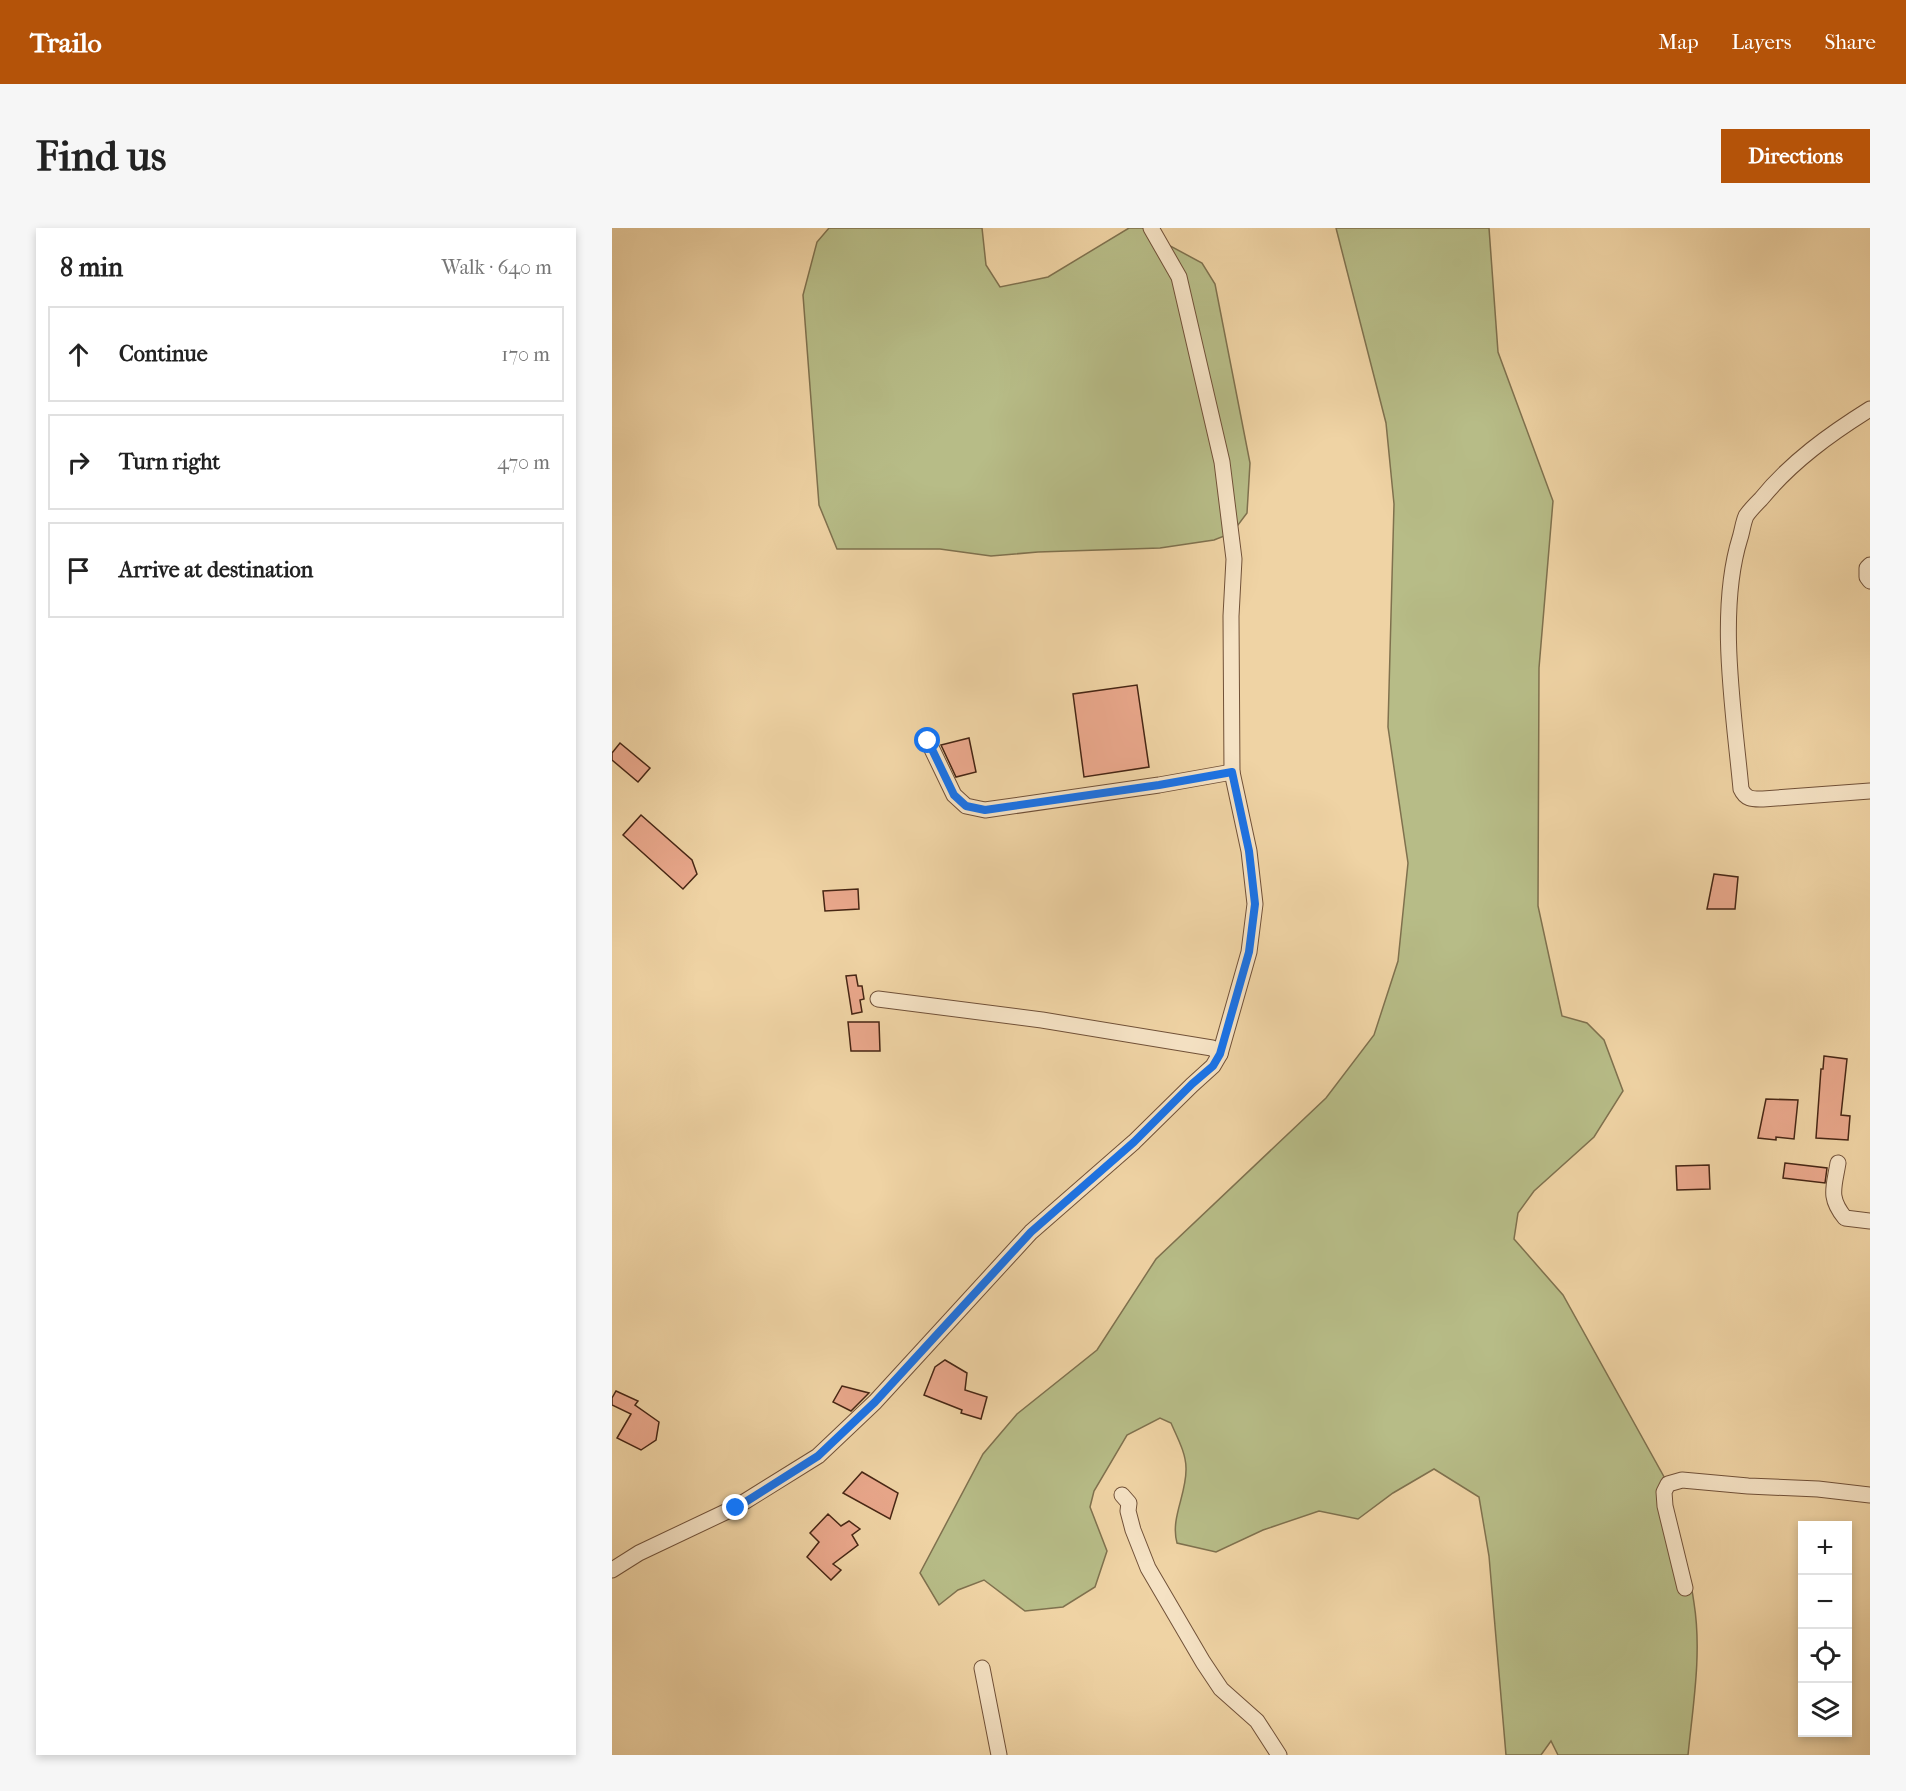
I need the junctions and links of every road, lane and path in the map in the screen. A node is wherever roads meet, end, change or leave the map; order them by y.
1 (1151, 228) edge
2 (1870, 409) edge
3 (1870, 565) edge
4 (1870, 581) edge
5 (928, 741) dead end
6 (1232, 772) junction
7 (1870, 791) edge
8 (878, 999) dead end
9 (1220, 1054) junction
10 (1839, 1163) dead end
11 (1870, 1221) edge
12 (1122, 1495) dead end
13 (1870, 1495) edge
14 (612, 1570) edge
15 (1685, 1588) dead end
16 (982, 1668) dead end
17 (999, 1755) edge
18 (1279, 1755) edge

1 - 6 street
2 - 7 street
3 - 4 street
5 - 6 street
6 - 9 street
8 - 9 street
9 - 14 street
10 - 11 street
12 - 18 street
13 - 15 street
16 - 17 street

